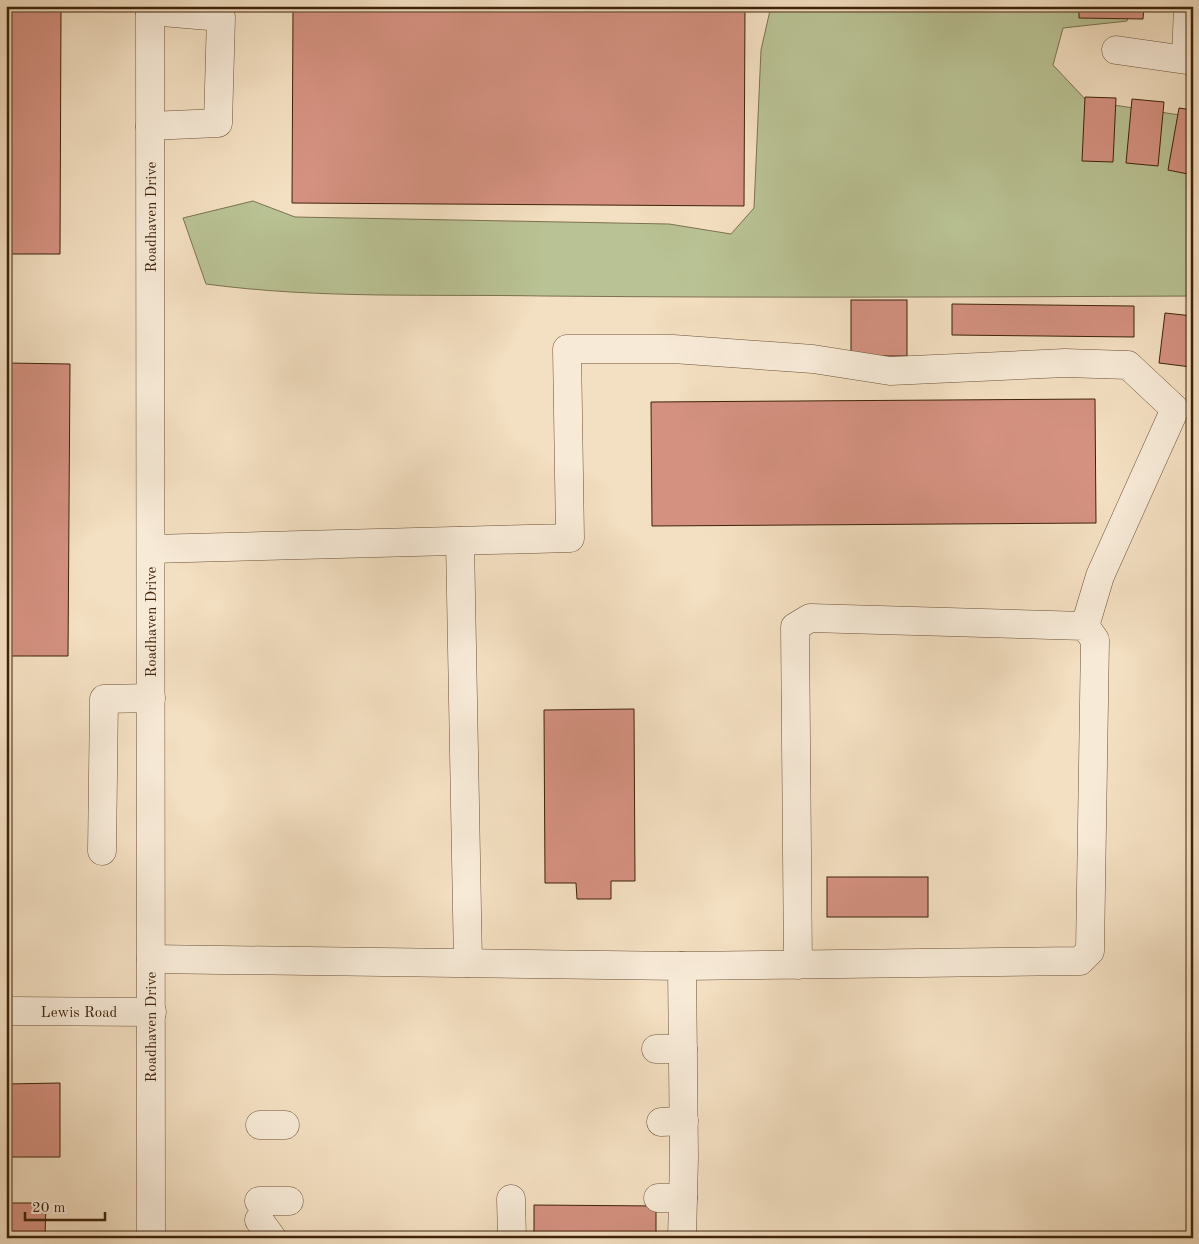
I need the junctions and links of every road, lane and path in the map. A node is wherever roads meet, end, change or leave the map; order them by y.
1 (1188, 6) edge
2 (150, 9) edge
3 (1116, 50) dead end
4 (1190, 60) edge
5 (150, 126) junction
6 (460, 541) junction
7 (151, 549) junction
8 (1085, 626) junction
9 (151, 698) junction
10 (102, 850) dead end
11 (151, 959) junction
12 (468, 963) junction
13 (682, 966) junction
14 (798, 966) junction
15 (6, 1011) edge
16 (152, 1012) junction
17 (683, 1048) junction
18 (656, 1049) dead end
19 (511, 1199) dead end
20 (289, 1200) dead end
21 (263, 1220) edge
22 (151, 1238) edge
23 (512, 1238) edge
24 (682, 1238) edge

1 - 4 street
2 - 5 street, Roadhaven Drive
2 - 5 street
3 - 4 street
5 - 7 street, Roadhaven Drive
6 - 7 street
6 - 8 street
6 - 12 street
7 - 9 street, Roadhaven Drive
8 - 14 street
8 - 14 street
9 - 10 street
9 - 11 street, Roadhaven Drive
11 - 12 street
11 - 16 street, Roadhaven Drive
12 - 13 street
13 - 14 street
13 - 17 street
15 - 16 street, Lewis Road
16 - 22 street, Roadhaven Drive
17 - 18 street
17 - 24 street
19 - 23 street
20 - 21 street

